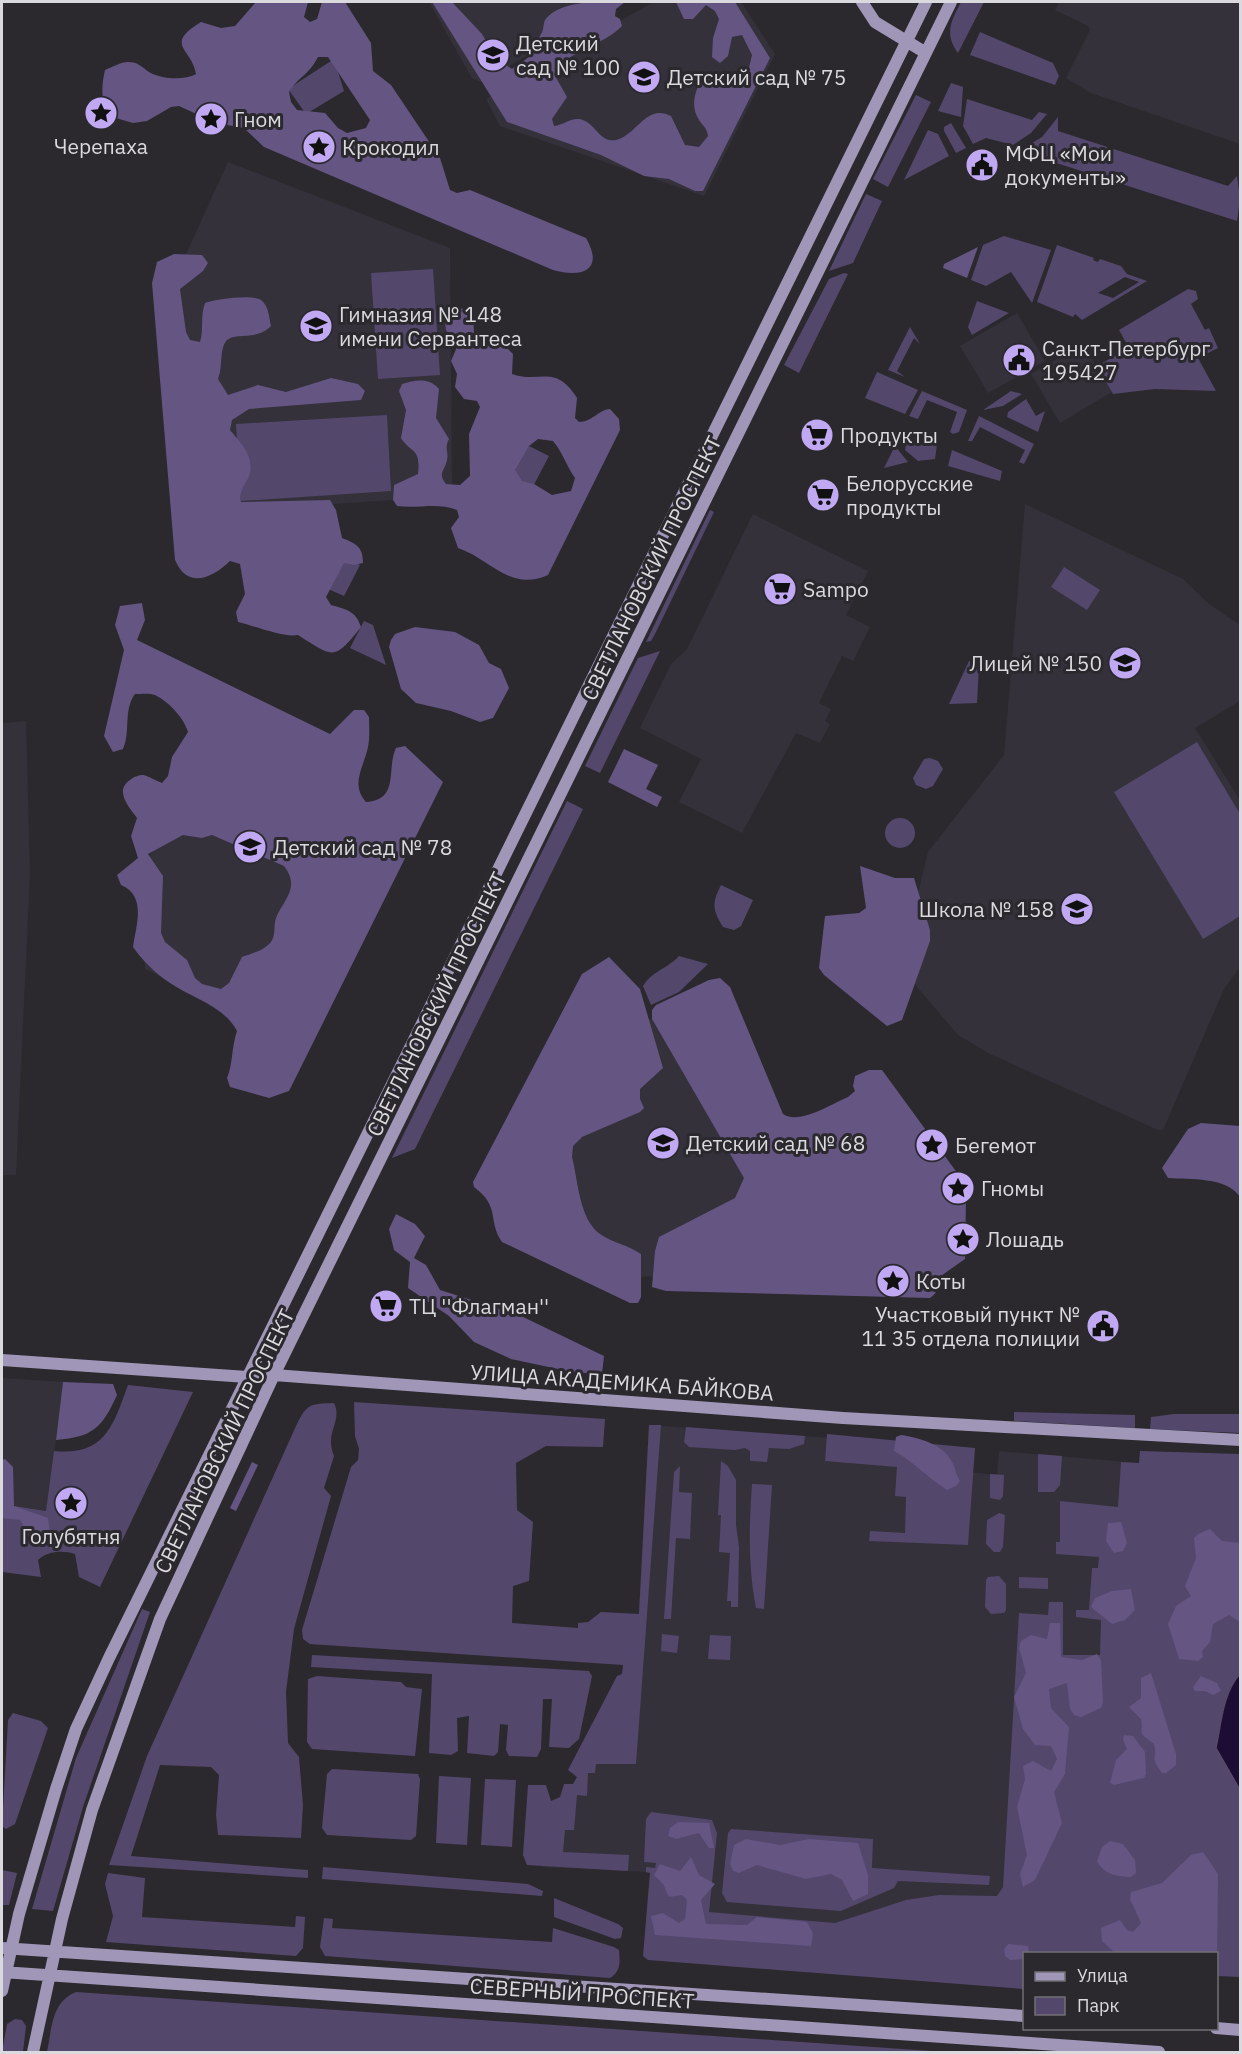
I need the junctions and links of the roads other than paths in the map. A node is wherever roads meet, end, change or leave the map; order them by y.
1 (862, 2) edge
2 (926, 2) edge
3 (951, 2) edge
4 (906, 43) junction
5 (926, 53) junction
6 (2, 1360) edge
7 (274, 1375) junction
8 (247, 1377) junction
9 (1240, 1440) edge
10 (6, 1949) edge
11 (54, 1953) junction
12 (3, 1972) edge
13 (49, 1976) junction
14 (2, 1991) edge
15 (1023, 2016) edge
16 (1218, 2028) edge
17 (1240, 2030) edge
18 (33, 2052) edge
19 (1159, 2052) edge

1 - 4 main road
2 - 4 main road, СВЕТЛАНОВСКИЙ ПРОСПЕКТ
3 - 5 main road, СВЕТЛАНОВСКИЙ ПРОСПЕКТ
4 - 5 main road
4 - 8 main road, СВЕТЛАНОВСКИЙ ПРОСПЕКТ
5 - 7 main road, СВЕТЛАНОВСКИЙ ПРОСПЕКТ
6 - 8 main road, УЛИЦА АКАДЕМИКА БАЙКОВА
7 - 8 main road, УЛИЦА АКАДЕМИКА БАЙКОВА
7 - 9 main road, УЛИЦА АКАДЕМИКА БАЙКОВА
7 - 11 main road, СВЕТЛАНОВСКИЙ ПРОСПЕКТ
8 - 10 main road, СВЕТЛАНОВСКИЙ ПРОСПЕКТ
10 - 11 main road, СЕВЕРНЫЙ ПРОСПЕКТ
10 - 12 main road, СВЕТЛАНОВСКИЙ ПРОСПЕКТ
11 - 13 main road, СВЕТЛАНОВСКИЙ ПРОСПЕКТ
11 - 15 main road, СЕВЕРНЫЙ ПРОСПЕКТ
12 - 13 main road, СЕВЕРНЫЙ ПРОСПЕКТ
12 - 14 main road, СВЕТЛАНОВСКИЙ ПРОСПЕКТ
13 - 18 main road, СВЕТЛАНОВСКИЙ ПРОСПЕКТ
13 - 19 main road, СЕВЕРНЫЙ ПРОСПЕКТ
16 - 17 main road

